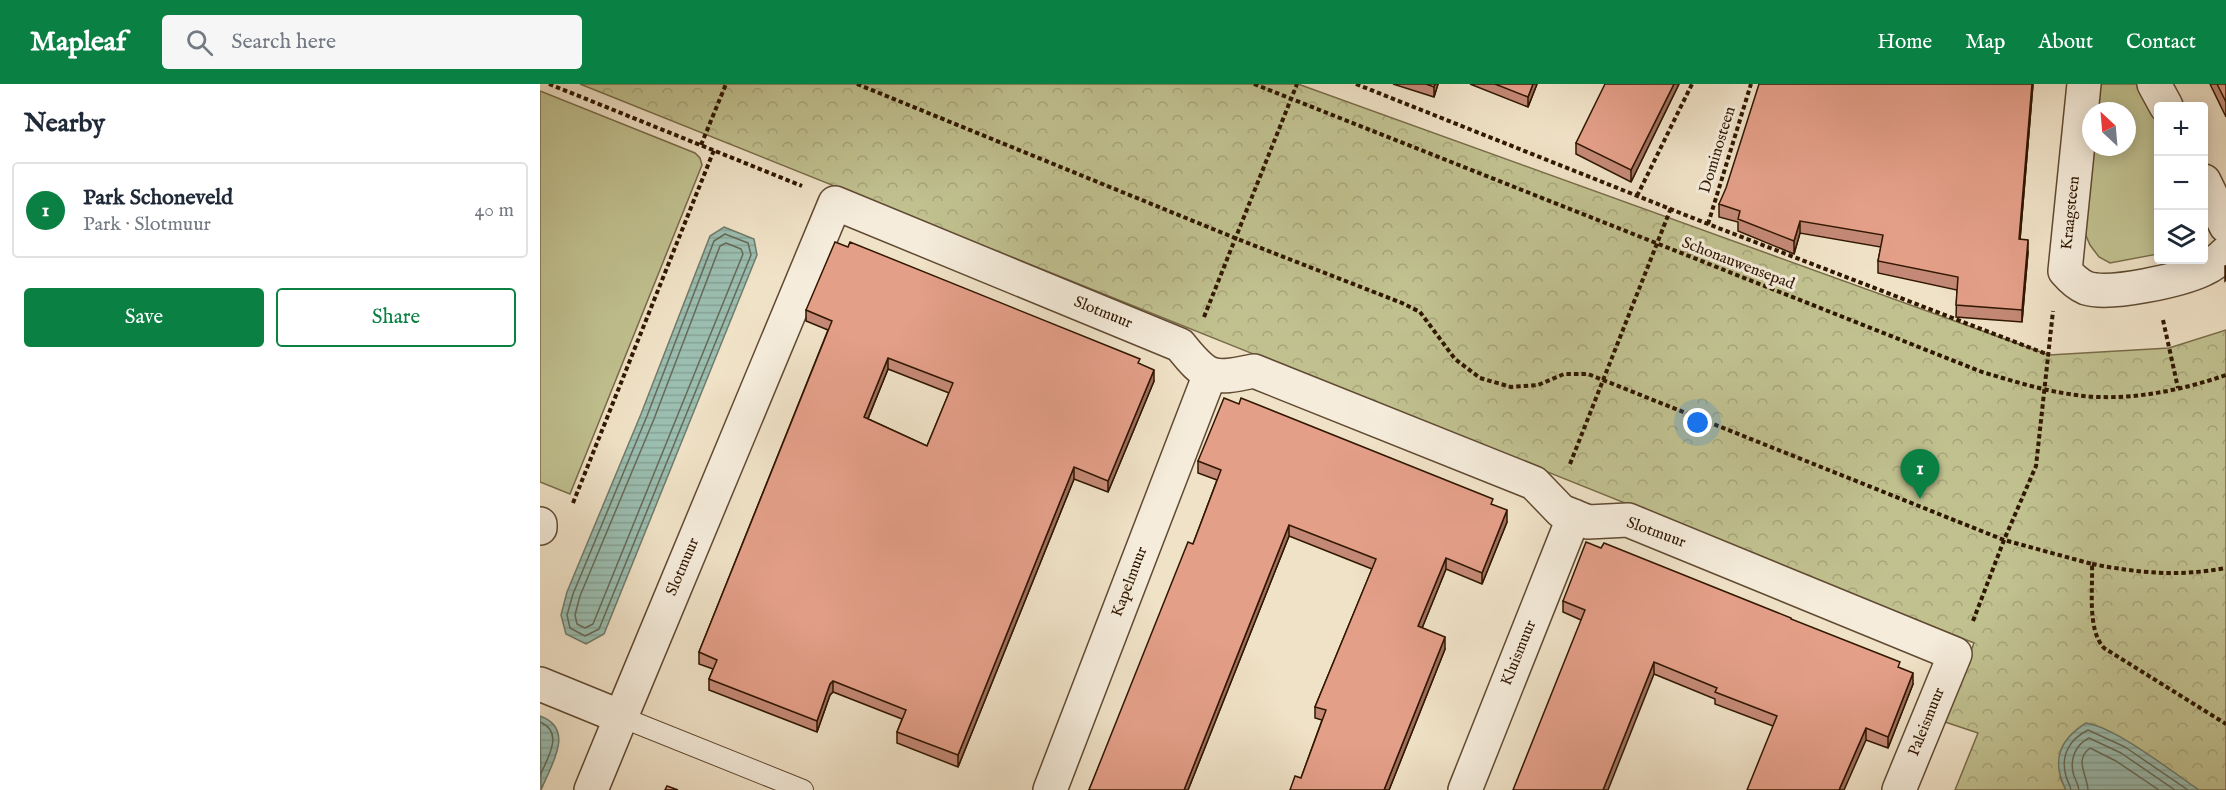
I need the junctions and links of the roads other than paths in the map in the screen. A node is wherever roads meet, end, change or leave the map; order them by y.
1 (2084, 84) edge
2 (2154, 84) edge
3 (2164, 102) edge
4 (2208, 189) edge
5 (2226, 226) edge
6 (2226, 253) edge
7 (1199, 365) junction
8 (1564, 510) junction
9 (1954, 654) joint
10 (540, 684) edge
11 (621, 717) junction
12 (591, 790) edge
13 (803, 790) edge
14 (1050, 790) edge
15 (1464, 790) edge
16 (1899, 790) edge

1 - 6 street, Kraagsteen
2 - 3 street
4 - 5 street
7 - 8 street
7 - 11 street, Slotmuur
7 - 14 street, Kapelmuur
8 - 9 street, Slotmuur
8 - 15 street, Kluismuur
9 - 16 street, Paleismuur
10 - 11 street
11 - 12 street
11 - 13 lane

